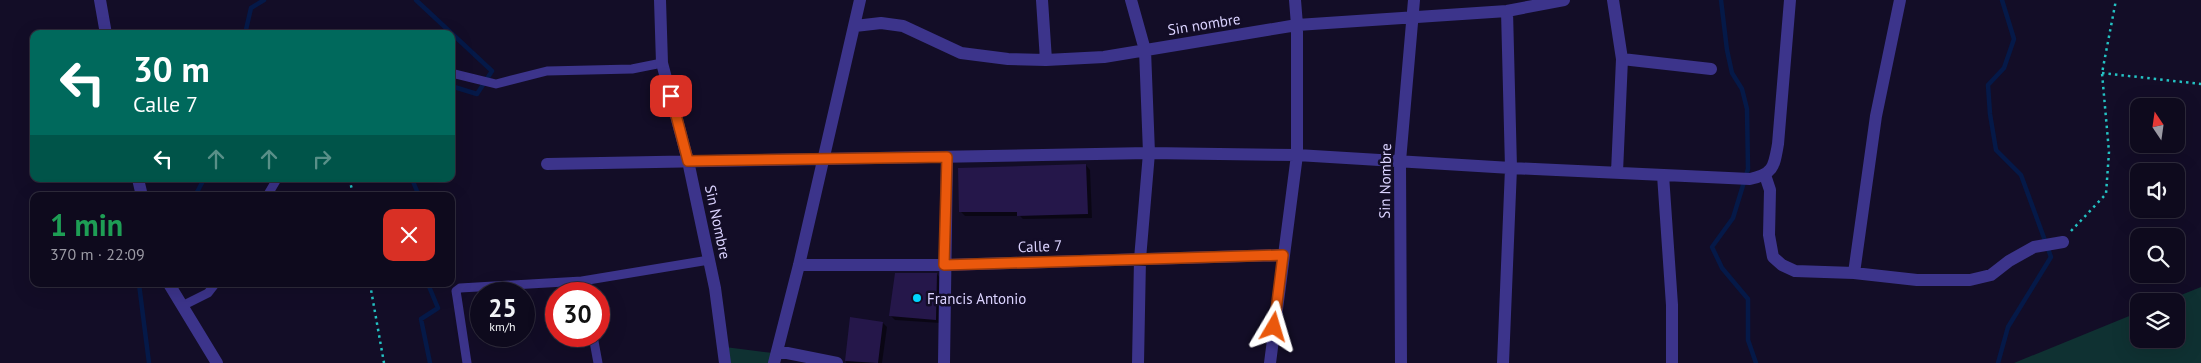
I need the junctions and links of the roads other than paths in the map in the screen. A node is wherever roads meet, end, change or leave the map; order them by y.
1 (100, 0) edge
2 (660, 0) edge
3 (860, 0) edge
4 (1042, 0) edge
5 (1131, 0) edge
6 (1295, 0) edge
7 (1414, 0) edge
8 (1564, 0) edge
9 (1614, 0) edge
10 (1790, 0) edge
11 (1900, 0) edge
12 (1527, 4) edge
13 (1507, 11) junction
14 (1413, 17) junction
15 (1297, 25) junction
16 (855, 26) junction
17 (105, 30) edge
18 (1145, 50) junction
19 (1622, 59) junction
20 (1046, 60) junction
21 (662, 63) junction
22 (1711, 69) dead end
23 (455, 74) edge
24 (1149, 153) junction
25 (1297, 155) junction
26 (947, 157) junction
27 (823, 158) junction
28 (688, 161) junction
29 (1400, 161) junction
30 (547, 164) dead end
31 (1511, 168) junction
32 (1617, 172) junction
33 (1663, 175) junction
34 (1765, 176) junction
35 (2063, 242) road end
36 (1283, 255) junction
37 (1140, 259) junction
38 (709, 260) junction
39 (799, 265) junction
40 (944, 265) junction
41 (1854, 273) junction
42 (582, 281) joint
43 (171, 287) edge
44 (213, 287) edge
45 (182, 306) junction
46 (595, 347) edge
47 (775, 357) edge
48 (217, 363) edge
49 (467, 363) edge
50 (598, 363) edge
51 (725, 363) edge
52 (837, 363) edge
53 (944, 363) edge
54 (1138, 363) edge
55 (1270, 363) edge
56 (1401, 363) edge
57 (1503, 363) edge
58 (1672, 363) edge

1 - 17 street
2 - 21 street, Sin Nombre
3 - 16 street
4 - 20 street
5 - 18 street
6 - 15 street
7 - 14 street, Sin Nombre
8 - 12 street, Sin nombre
9 - 19 street
10 - 34 street
11 - 41 street
12 - 13 street, Sin nombre
13 - 14 street, Sin nombre
13 - 31 street
14 - 15 street, Sin nombre
14 - 29 street, Sin Nombre
15 - 18 street, Sin nombre
15 - 25 street
16 - 20 street, Sin nombre
16 - 27 street
18 - 20 street, Sin nombre
18 - 24 street
19 - 22 street
19 - 32 street
21 - 23 lane
21 - 28 street, Sin Nombre
24 - 25 street
24 - 26 street
24 - 37 street
25 - 29 street
25 - 36 street
26 - 27 street
26 - 40 street
27 - 28 street
27 - 39 street
28 - 30 street
28 - 38 street, Sin Nombre
29 - 31 street
29 - 56 street, Sin Nombre
31 - 32 street
31 - 57 street
32 - 33 street
33 - 34 street
33 - 58 street
34 - 41 street
35 - 41 street
36 - 37 street, Calle 7
36 - 55 street
37 - 40 street, Calle 7
37 - 54 street
38 - 42 lane
38 - 51 street, Sin Nombre
39 - 40 street, Calle 7
39 - 47 street
40 - 53 street
42 - 49 lane
43 - 45 street
44 - 45 lane
45 - 48 street
46 - 50 lane
47 - 52 street

